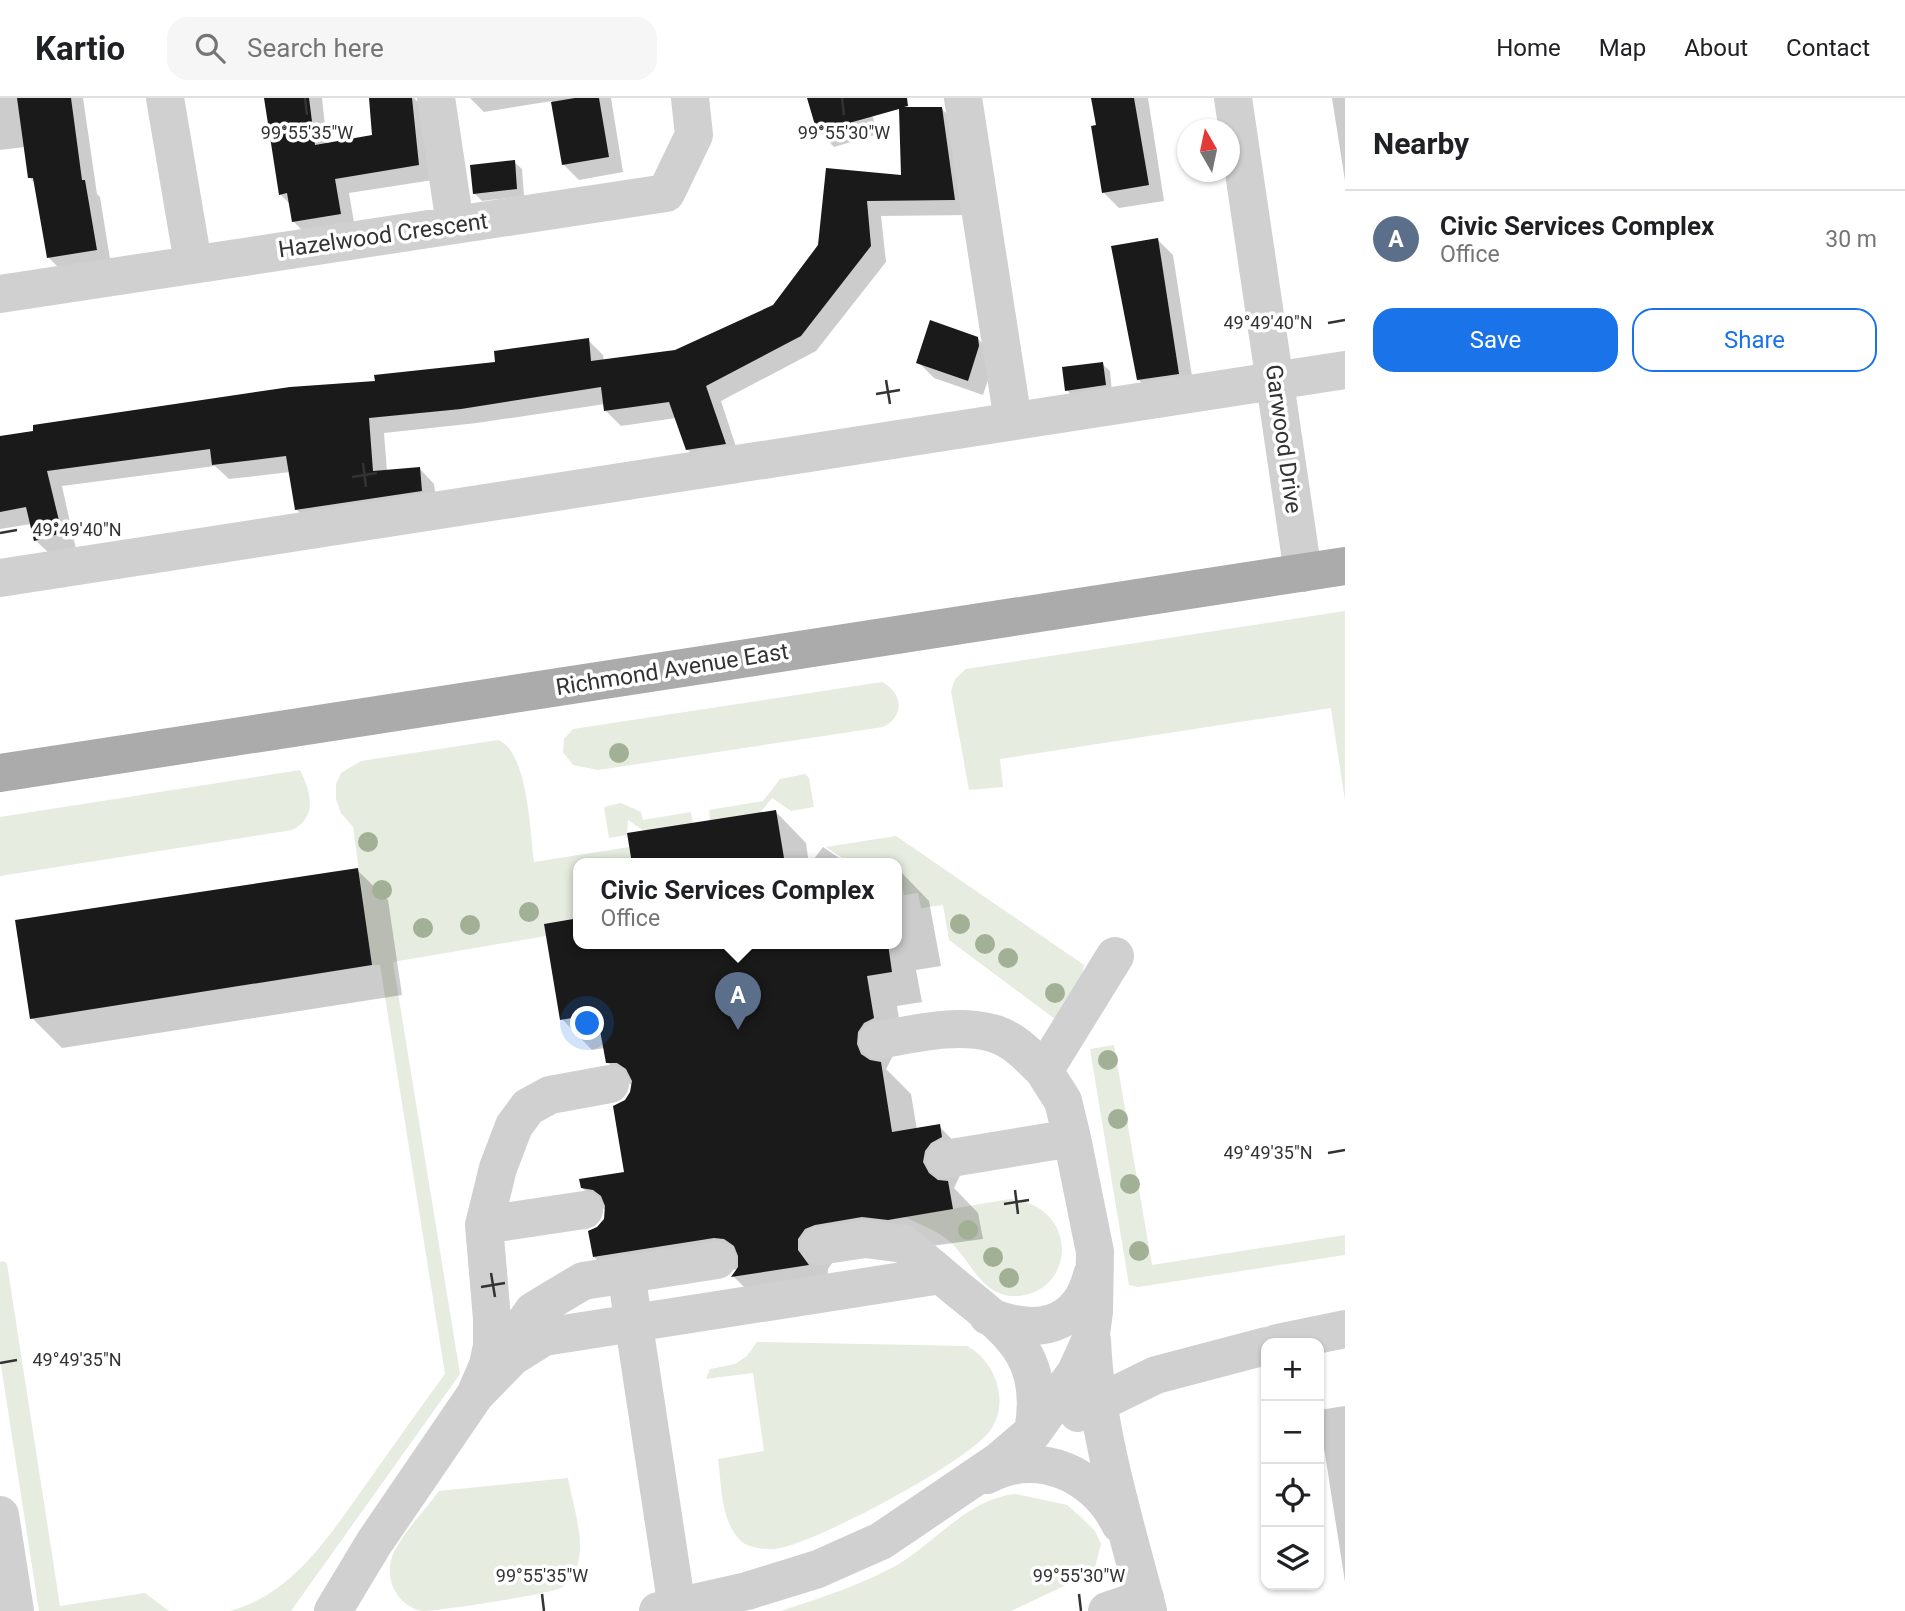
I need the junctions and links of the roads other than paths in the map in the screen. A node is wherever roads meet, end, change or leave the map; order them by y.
1 (165, 98) edge
2 (436, 98) edge
3 (690, 98) edge
4 (963, 98) edge
5 (1233, 98) edge
6 (455, 224) junction
7 (193, 263) junction
8 (0, 293) edge
9 (1345, 370) edge
10 (1275, 380) junction
11 (1013, 421) junction
12 (1345, 566) edge
13 (1303, 573) junction
14 (0, 578) edge
15 (0, 774) edge
16 (1115, 956) dead end
17 (878, 1040) dead end
18 (1045, 1071) junction
19 (610, 1084) dead end
20 (1072, 1138) junction
21 (945, 1159) dead end
22 (584, 1210) dead end
23 (484, 1225) junction
24 (818, 1246) dead end
25 (1095, 1252) junction
26 (717, 1259) dead end
27 (626, 1273) junction
28 (941, 1275) junction
29 (986, 1315) junction
30 (634, 1322) junction
31 (1345, 1329) edge
32 (1301, 1338) edge
33 (1261, 1347) edge
34 (475, 1395) junction
35 (1087, 1395) junction
36 (1021, 1442) junction
37 (957, 1490) junction
38 (0, 1515) edge
39 (374, 1543) junction
40 (1144, 1598) junction
41 (667, 1610) edge
42 (15, 1611) edge
43 (332, 1611) edge
44 (360, 1611) edge
45 (1107, 1611) edge

1 - 7 street
2 - 6 street
3 - 6 street, Hazelwood Crescent
4 - 11 street
5 - 10 street, Garwood Drive
6 - 7 street, Hazelwood Crescent
7 - 8 street, Hazelwood Crescent
9 - 10 street
10 - 11 street
10 - 13 street, Garwood Drive
11 - 14 street
12 - 13 main road, Richmond Avenue East
13 - 15 main road, Richmond Avenue East
16 - 18 street
17 - 18 street
18 - 20 street
19 - 23 street
20 - 21 street
20 - 25 street
22 - 23 street
23 - 34 street
24 - 28 street
25 - 29 street
25 - 35 street
26 - 27 street
27 - 30 street
27 - 34 street
28 - 29 street
28 - 30 street
29 - 35 street
29 - 36 street
30 - 34 street
30 - 41 street
31 - 32 street
33 - 35 street
34 - 39 street
35 - 36 street
35 - 40 street
36 - 37 street
37 - 40 street
37 - 41 street
38 - 42 street
39 - 43 street
39 - 44 street
40 - 45 street

